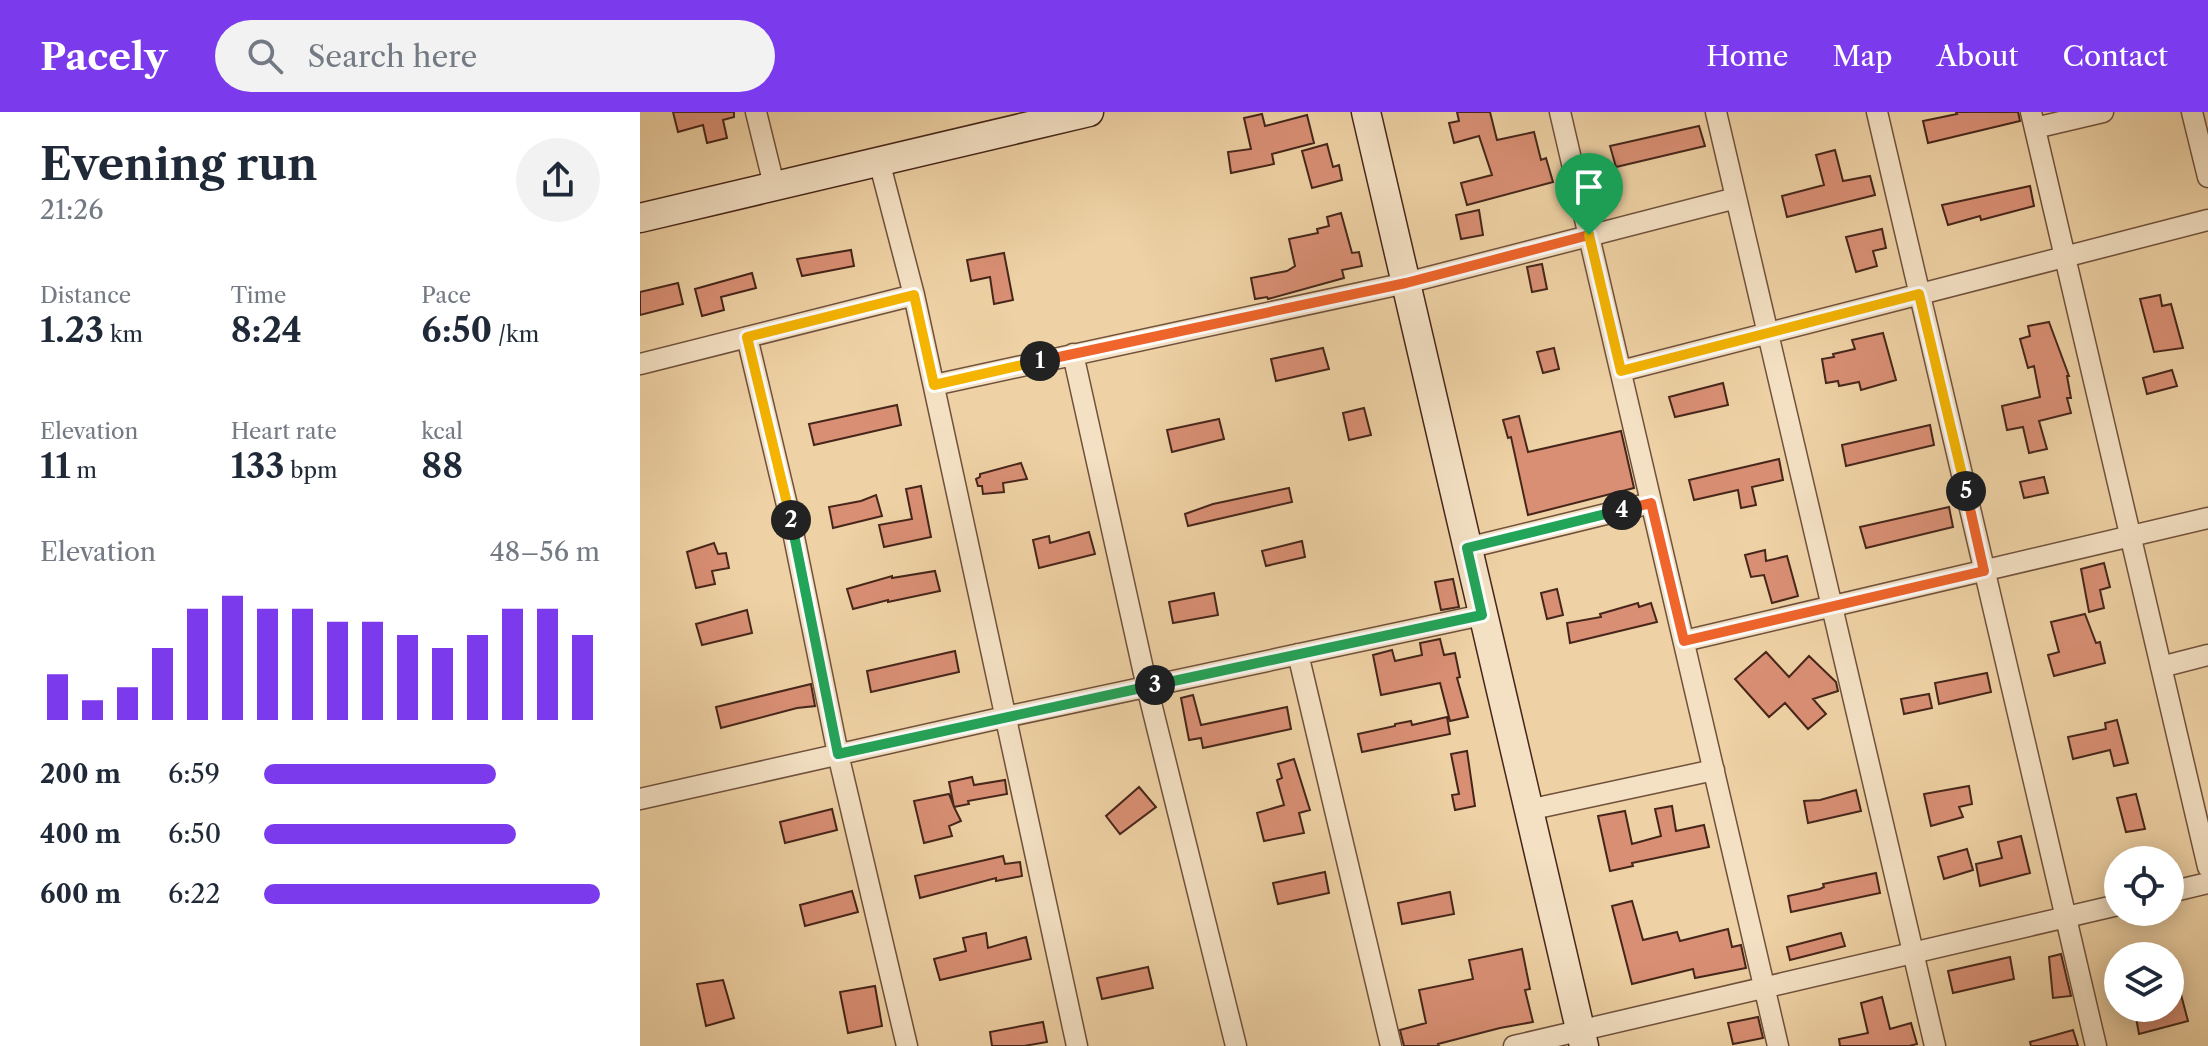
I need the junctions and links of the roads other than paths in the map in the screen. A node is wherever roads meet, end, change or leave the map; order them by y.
1 (756, 112) edge
2 (1366, 112) edge
3 (1560, 112) edge
4 (1716, 112) edge
5 (1877, 112) edge
6 (2103, 112) edge
7 (2192, 112) edge
8 (1081, 113) edge
9 (2033, 120) edge
10 (879, 161) junction
11 (2208, 177) edge
12 (774, 185) junction
13 (1736, 198) junction
14 (640, 218) edge
15 (2208, 220) edge
16 (1589, 235) junction
17 (2065, 257) junction
18 (1406, 283) junction
19 (1919, 294) junction
20 (914, 295) junction
21 (1768, 333) junction
22 (747, 337) junction
23 (1073, 354) junction
24 (640, 364) edge
25 (1621, 371) junction
26 (934, 385) junction
27 (1651, 503) junction
28 (2208, 518) edge
29 (2130, 536) junction
30 (1467, 548) junction
31 (1984, 571) junction
32 (1832, 606) junction
33 (1482, 615) junction
34 (1684, 641) junction
35 (1298, 654) junction
36 (2208, 655) edge
37 (2161, 667) junction
38 (1147, 687) junction
39 (1005, 717) junction
40 (838, 754) junction
41 (1714, 770) junction
42 (640, 799) edge
43 (1528, 810) junction
44 (2208, 867) edge
45 (2208, 883) edge
46 (2184, 889) edge
47 (2104, 908) edge
48 (2066, 917) junction
49 (1913, 953) junction
50 (1764, 988) junction
51 (1582, 1038) edge
52 (907, 1046) edge
53 (1077, 1046) edge
54 (1236, 1046) edge
55 (1391, 1046) edge
56 (1514, 1046) edge
57 (1778, 1046) edge
58 (1935, 1046) edge
59 (2096, 1046) edge

1 - 12 street
2 - 18 street
3 - 16 street
4 - 13 street
5 - 19 street
6 - 9 street
7 - 11 street
8 - 10 street
9 - 17 street
10 - 12 street
10 - 20 street
12 - 14 street
13 - 16 street
13 - 21 street
15 - 17 street
16 - 18 street
16 - 25 street
17 - 19 street
17 - 29 street
18 - 23 street
18 - 30 street
19 - 21 street
19 - 31 street
20 - 22 street
20 - 26 street
21 - 25 street
21 - 32 street
22 - 24 street
22 - 40 street
23 - 26 street
23 - 38 street
25 - 27 street
26 - 39 street
27 - 30 street
27 - 34 street
28 - 29 street
29 - 31 street
29 - 37 street
30 - 33 street
31 - 32 street
31 - 48 street
32 - 34 street
32 - 49 street
33 - 35 street
33 - 43 street
34 - 41 street
35 - 38 street
35 - 55 street
36 - 37 street
37 - 44 street
38 - 39 street
38 - 54 street
39 - 40 street
39 - 53 street
40 - 42 street
40 - 52 street
41 - 43 street
41 - 50 street
43 - 51 street
45 - 46 street
47 - 48 street
48 - 49 street
48 - 59 street
49 - 50 street
49 - 58 street
50 - 51 street
50 - 57 street
51 - 56 street

